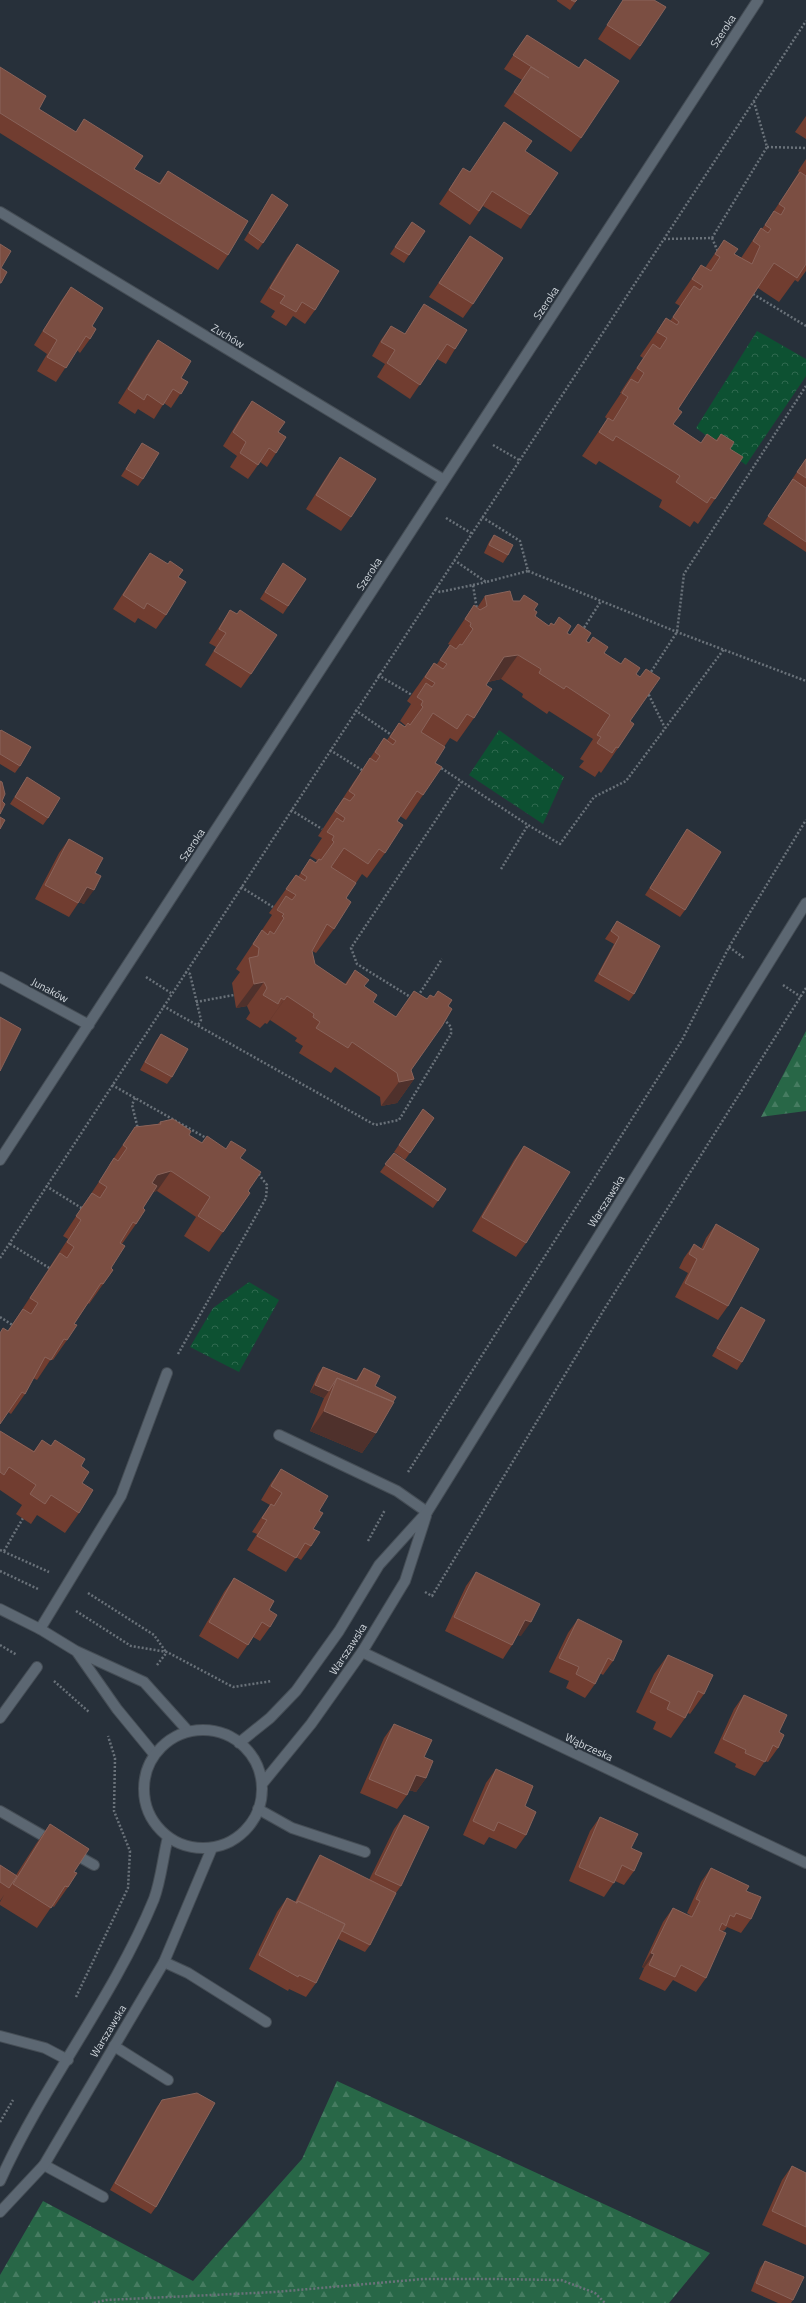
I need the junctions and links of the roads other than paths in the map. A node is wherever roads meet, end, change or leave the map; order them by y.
1 (758, 0) edge
2 (0, 212) edge
3 (444, 480) junction
4 (806, 903) edge
5 (0, 977) edge
6 (89, 1025) junction
7 (0, 1160) edge
8 (167, 1373) road end
9 (279, 1435) dead end
10 (427, 1512) junction
11 (0, 1609) edge
12 (40, 1629) junction
13 (76, 1651) junction
14 (362, 1652) junction
15 (37, 1667) dead end
16 (0, 1718) edge
17 (188, 1731) junction
18 (239, 1743) junction
19 (154, 1754) junction
20 (262, 1784) junction
21 (258, 1809) junction
22 (0, 1811) edge
23 (168, 1837) junction
24 (212, 1848) junction
25 (365, 1852) dead end
26 (805, 1861) edge
27 (94, 1865) dead end
28 (164, 1962) junction
29 (266, 2022) dead end
30 (0, 2036) edge
31 (114, 2046) junction
32 (68, 2060) junction
33 (168, 2080) dead end
34 (44, 2165) junction
35 (0, 2181) edge
36 (103, 2197) dead end
37 (0, 2212) edge

1 - 3 street, Szeroka
2 - 3 street, Zuchów
3 - 6 street, Szeroka
4 - 10 street, Warszawska
5 - 6 street, Junaków
6 - 7 street, Szeroka
8 - 12 street
9 - 10 street
10 - 14 street, Warszawska
10 - 18 street, Warszawska
11 - 12 street
12 - 13 street
13 - 17 street
13 - 19 street
14 - 20 street, Warszawska
14 - 26 street, Wąbrzeska
15 - 16 street
17 - 18 street
17 - 19 street
18 - 20 street
19 - 23 street
20 - 21 street
21 - 24 street
21 - 25 street
22 - 27 street
23 - 24 street
23 - 32 street, Warszawska
24 - 28 street, Warszawska
28 - 29 street
28 - 31 street, Warszawska
30 - 32 street
31 - 33 street
31 - 34 street, Warszawska
32 - 35 street, Warszawska
34 - 36 street
34 - 37 street, Warszawska

